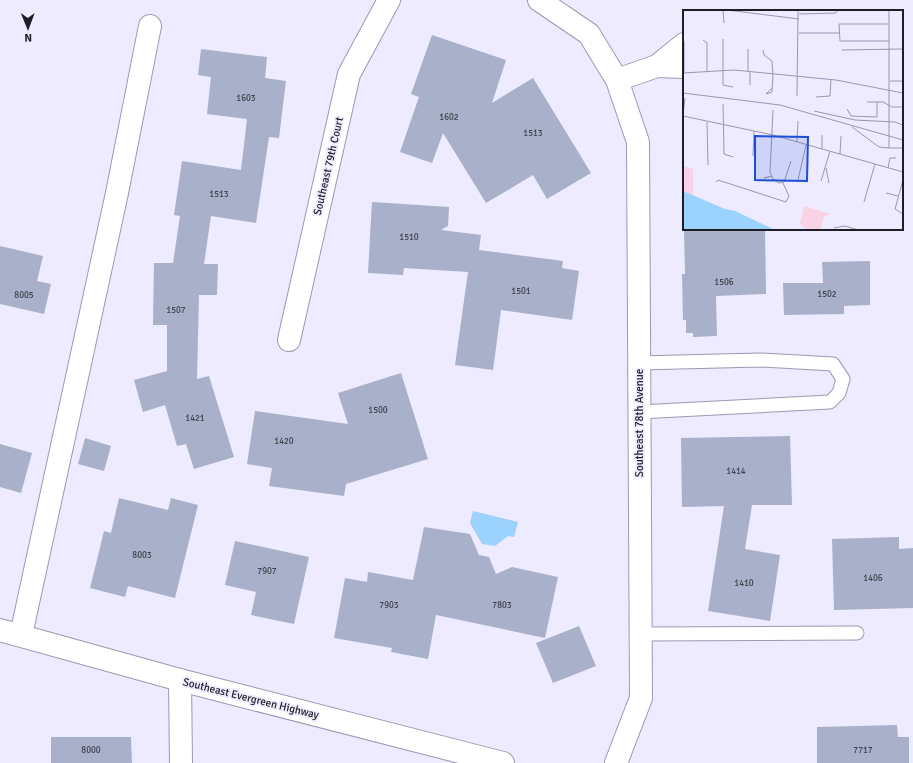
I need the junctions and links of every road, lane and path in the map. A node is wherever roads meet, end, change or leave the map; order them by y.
1 (389, 0) edge
2 (539, 0) edge
3 (150, 26) dead end
4 (683, 45) edge
5 (657, 66) junction
6 (683, 67) edge
7 (617, 80) junction
8 (289, 340) dead end
9 (639, 363) junction
10 (639, 412) junction
11 (0, 630) edge
12 (857, 633) dead end
13 (641, 634) junction
14 (21, 635) junction
15 (180, 680) junction
16 (180, 763) edge
17 (503, 763) edge
18 (616, 763) edge

1 - 8 street, Southeast 79th Court
2 - 7 street
3 - 14 street
4 - 5 street
5 - 6 street
5 - 7 street
7 - 9 street, Southeast 78th Avenue
9 - 10 street, Southeast 78th Avenue
9 - 10 lane
10 - 13 street, Southeast 78th Avenue
11 - 14 street, Southeast Evergreen Highway
12 - 13 lane
13 - 18 street, Southeast 78th Avenue
14 - 15 street, Southeast Evergreen Highway
15 - 16 street
15 - 17 street, Southeast Evergreen Highway

